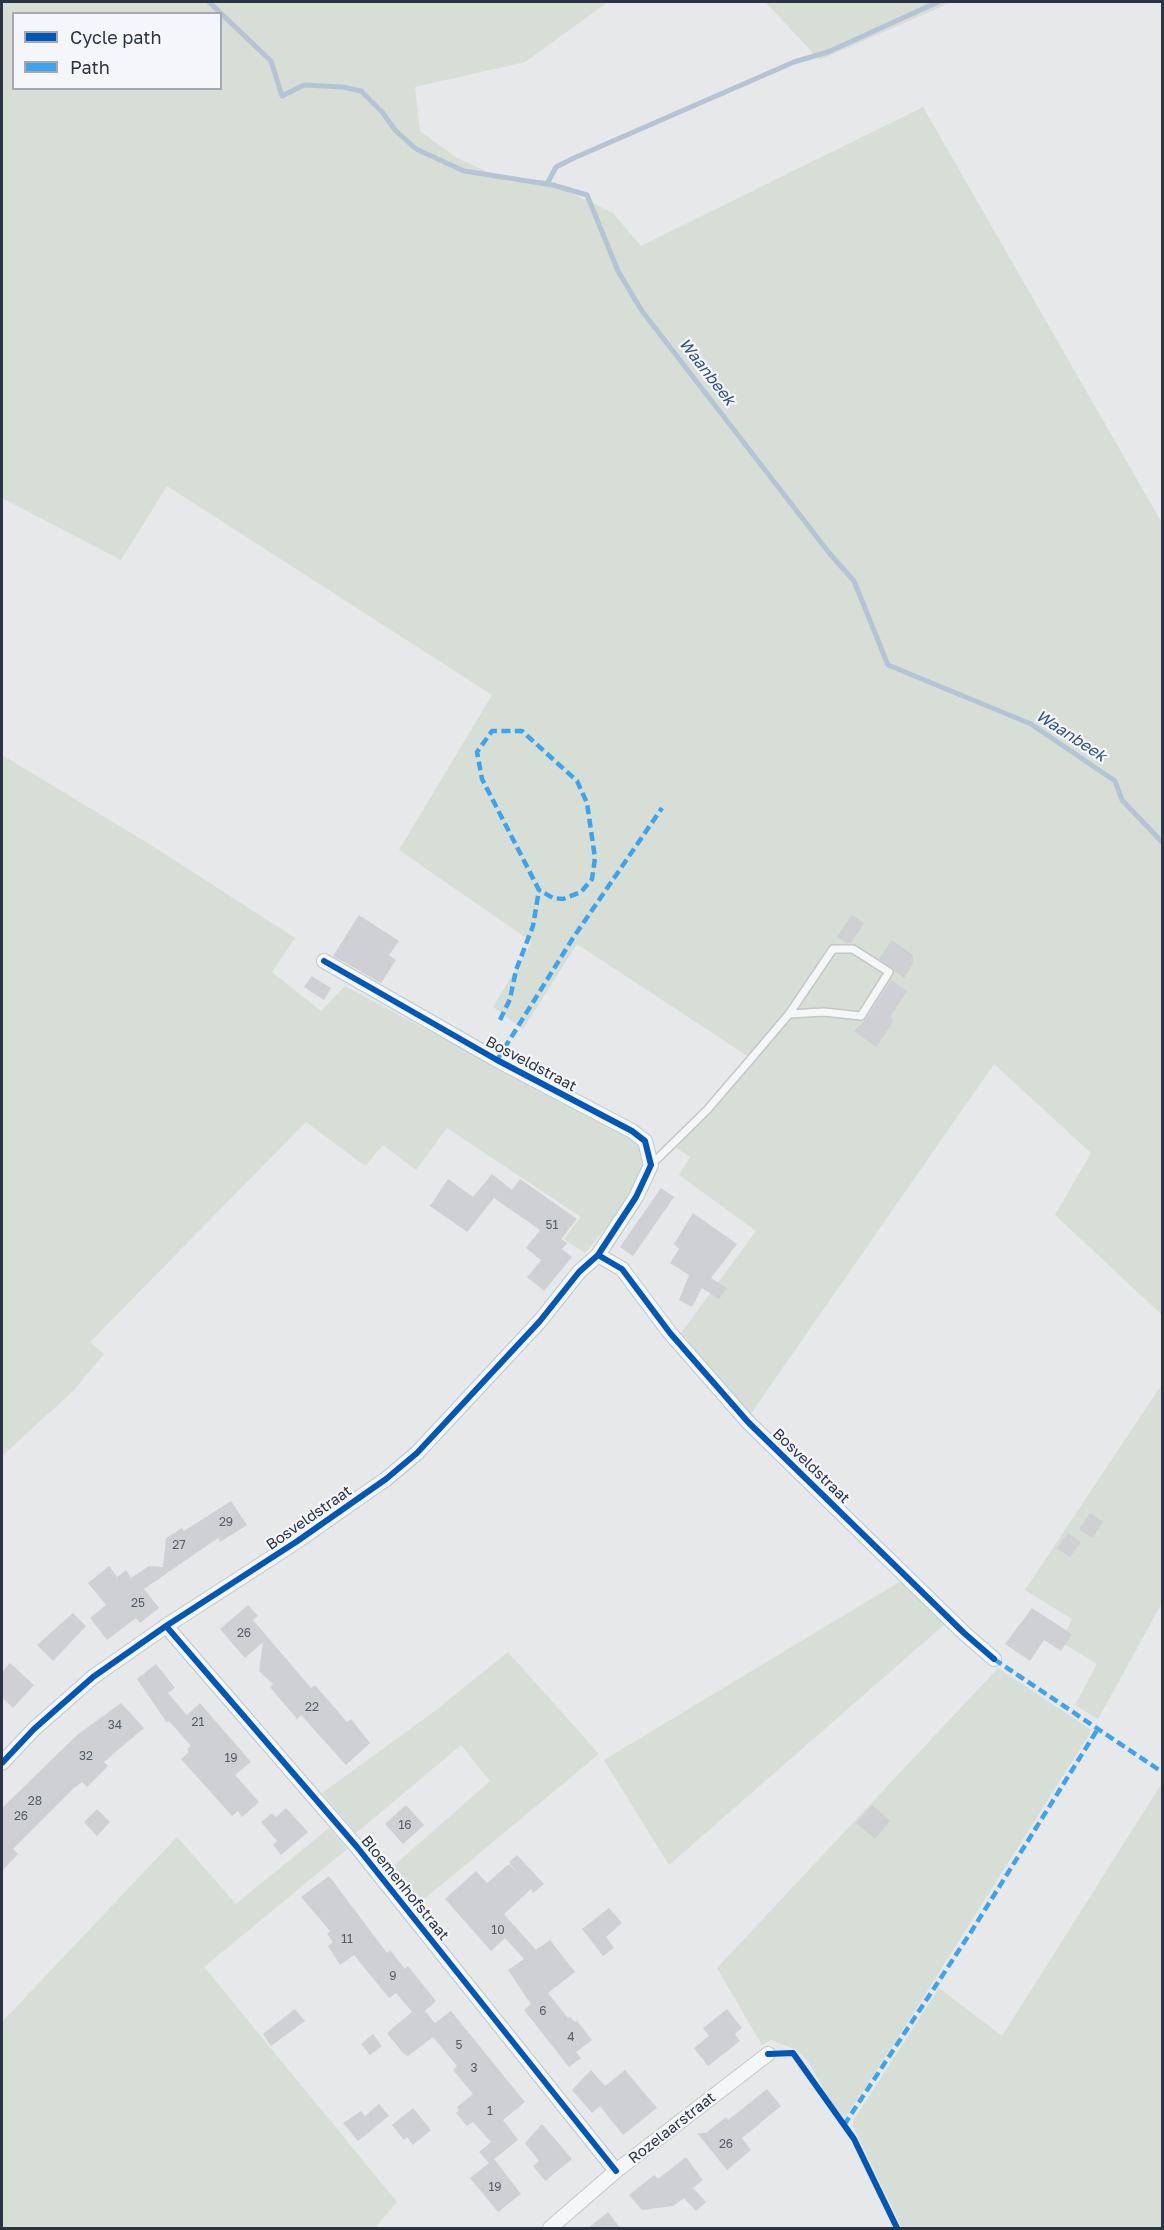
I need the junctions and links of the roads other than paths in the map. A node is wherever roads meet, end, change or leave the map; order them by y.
1 (324, 961) dead end
2 (789, 1014) junction
3 (651, 1165) junction
4 (598, 1256) junction
5 (166, 1626) junction
6 (994, 1659) dead end
7 (2, 1763) edge
8 (768, 2054) dead end
9 (616, 2171) junction
10 (550, 2229) edge

1 - 3 street, Bosveldstraat
2 - 2 lane
2 - 3 lane
3 - 4 street, Bosveldstraat
4 - 5 street, Bosveldstraat
4 - 6 street, Bosveldstraat
5 - 7 street, Bosveldstraat
5 - 9 street, Bloemenhofstraat
8 - 9 street, Rozelaarstraat
9 - 10 street, Rozelaarstraat

